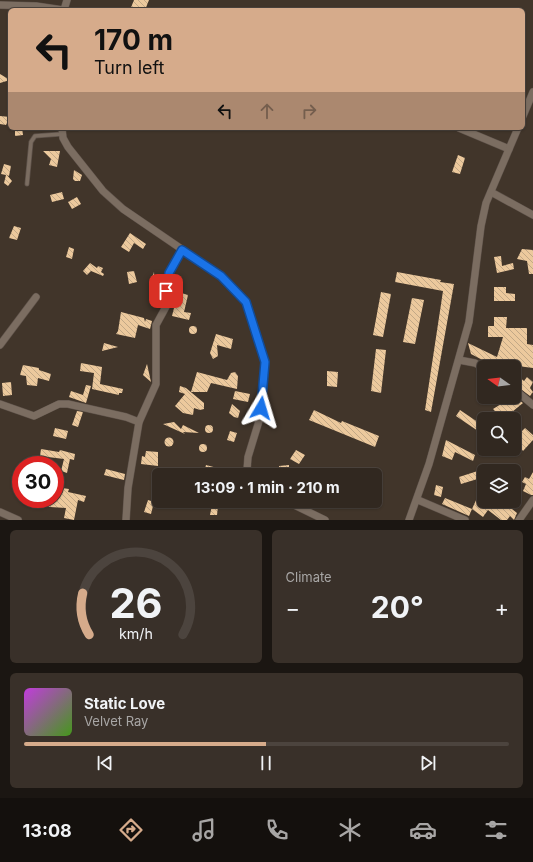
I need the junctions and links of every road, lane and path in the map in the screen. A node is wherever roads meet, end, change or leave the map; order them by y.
1 (0, 5) edge
2 (50, 8) edge
3 (533, 92) edge
4 (525, 111) edge
5 (464, 130) edge
6 (517, 130) edge
7 (62, 131) edge
8 (509, 149) junction
9 (27, 184) dead end
10 (491, 192) junction
11 (533, 215) edge
12 (182, 250) junction
13 (36, 297) dead end
14 (0, 345) edge
15 (459, 360) junction
16 (477, 364) edge
17 (521, 395) edge
18 (0, 404) edge
19 (533, 405) edge
20 (139, 422) junction
21 (248, 468) edge
22 (418, 500) junction
23 (533, 500) edge
24 (300, 508) edge
25 (0, 512) edge
26 (17, 520) edge
27 (126, 520) edge
28 (325, 520) edge
29 (409, 520) edge
30 (465, 520) edge
31 (519, 520) edge

1 - 2 street
3 - 4 street
5 - 8 street
6 - 8 street
7 - 9 lane
7 - 12 street
8 - 10 street
10 - 11 street
10 - 15 street
12 - 20 street
12 - 21 street
13 - 14 street
15 - 16 street
15 - 22 street
17 - 19 street
18 - 20 street
20 - 27 street
22 - 29 street
22 - 30 street
23 - 31 street
24 - 28 street
25 - 26 street

